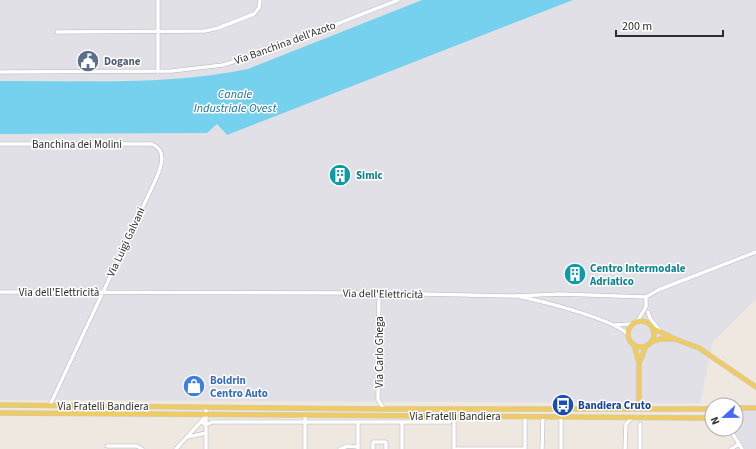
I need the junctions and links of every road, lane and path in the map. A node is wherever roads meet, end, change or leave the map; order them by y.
1 (158, 0) edge
2 (260, 0) edge
3 (398, 0) edge
4 (158, 31) junction
5 (57, 32) dead end
6 (0, 72) edge
7 (158, 72) junction
8 (0, 144) edge
9 (153, 144) joint
10 (756, 252) edge
11 (0, 292) edge
12 (102, 293) junction
13 (379, 294) junction
14 (514, 296) junction
15 (646, 297) junction
16 (646, 307) junction
17 (648, 312) junction
18 (638, 320) junction
19 (650, 323) junction
20 (632, 324) junction
21 (614, 325) junction
22 (654, 329) junction
23 (662, 334) junction
24 (628, 335) junction
25 (675, 339) junction
26 (651, 342) junction
27 (634, 345) junction
28 (646, 346) junction
29 (639, 362) junction
30 (756, 387) edge
31 (639, 401) junction
32 (0, 405) edge
33 (50, 405) junction
34 (206, 406) junction
35 (454, 408) junction
36 (744, 408) edge
37 (756, 408) edge
38 (384, 409) junction
39 (704, 409) edge
40 (630, 410) junction
41 (642, 410) junction
42 (0, 413) edge
43 (206, 415) junction
44 (305, 415) junction
45 (454, 416) junction
46 (525, 417) junction
47 (543, 417) junction
48 (561, 417) junction
49 (632, 418) junction
50 (704, 418) edge
51 (202, 422) junction
52 (305, 422) junction
53 (358, 422) junction
54 (402, 422) junction
55 (450, 422) dead end
56 (640, 424) dead end
57 (206, 425) junction
58 (194, 433) junction
59 (206, 433) junction
60 (735, 437) edge
61 (739, 444) junction
62 (107, 446) dead end
63 (358, 448) edge
64 (142, 449) edge
65 (176, 449) edge
66 (206, 449) edge
67 (305, 449) edge
68 (340, 449) edge
69 (373, 449) edge
70 (386, 449) edge
71 (402, 449) edge
72 (454, 449) edge
73 (525, 449) edge
74 (542, 449) edge
75 (560, 449) edge
76 (625, 449) edge
77 (640, 449) edge
78 (731, 449) edge
79 (742, 449) edge

1 - 4 street
2 - 4 street
3 - 7 street, Via Banchina dell'Azoto
4 - 5 street
4 - 7 street
6 - 7 street, Via Banchina dell'Azoto
8 - 9 street, Banchina dei Molini
9 - 12 street, Via Luigi Galvani
10 - 15 street, Via dell'Elettricità
11 - 12 street, Via dell'Elettricità
12 - 13 street, Via dell'Elettricità
12 - 33 street, Via Luigi Galvani
13 - 14 street, Via dell'Elettricità
13 - 38 street, Via Carlo Ghega
14 - 15 street, Via dell'Elettricità
14 - 21 street
15 - 16 street
16 - 17 street
16 - 18 street
17 - 19 street
17 - 23 street
18 - 19 main road
18 - 20 main road
19 - 22 main road
20 - 21 street
20 - 24 main road
21 - 24 street
22 - 23 main road
22 - 26 main road
23 - 25 main road
24 - 27 main road
25 - 26 main road
25 - 30 main road
26 - 28 main road
27 - 28 main road
27 - 29 main road
28 - 29 main road
29 - 31 main road
31 - 40 main road
31 - 41 main road
32 - 33 main road, Via Fratelli Bandiera
33 - 34 main road, Via Fratelli Bandiera
34 - 38 main road, Via Fratelli Bandiera
34 - 43 street
35 - 38 main road, Via Fratelli Bandiera
35 - 40 main road, Via Fratelli Bandiera
35 - 45 street
36 - 37 main road
39 - 41 main road, Via Fratelli Bandiera
40 - 41 main road, Via Fratelli Bandiera
42 - 43 main road, Via Fratelli Bandiera
43 - 44 main road, Via Fratelli Bandiera
43 - 51 street
43 - 57 street
44 - 45 main road, Via Fratelli Bandiera
44 - 52 street
45 - 46 main road, Via Fratelli Bandiera
45 - 72 street
46 - 47 main road, Via Fratelli Bandiera
46 - 73 street
47 - 48 main road, Via Fratelli Bandiera
47 - 74 street
48 - 49 main road, Via Fratelli Bandiera
48 - 75 street
49 - 50 main road, Via Fratelli Bandiera
49 - 76 street
51 - 57 street
51 - 58 street
52 - 53 street, Via Fratelli Bandiera
52 - 57 street, Via Fratelli Bandiera
52 - 67 street
53 - 54 street, Via Fratelli Bandiera
53 - 63 street
54 - 55 street, Via Fratelli Bandiera
54 - 71 street
56 - 77 street
57 - 59 street
58 - 59 street
58 - 65 street
59 - 66 street
60 - 61 street
61 - 78 street
61 - 79 street
62 - 64 street
63 - 68 street
69 - 70 street
72 - 73 street

